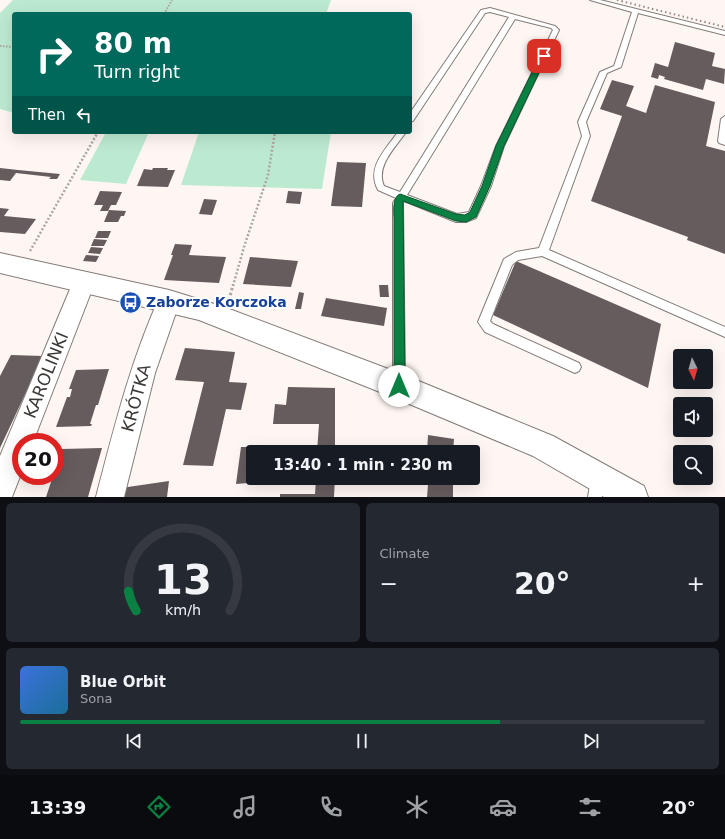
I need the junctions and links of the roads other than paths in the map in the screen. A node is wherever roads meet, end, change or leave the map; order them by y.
1 (593, 0) edge
2 (635, 10) junction
3 (513, 16) junction
4 (725, 33) edge
5 (412, 116) edge
6 (725, 119) edge
7 (401, 134) edge
8 (725, 142) edge
9 (400, 197) junction
10 (543, 252) junction
11 (0, 264) edge
12 (84, 282) junction
13 (169, 301) junction
14 (725, 332) edge
15 (575, 367) dead end
16 (399, 386) junction
17 (596, 487) edge
18 (0, 491) edge
19 (110, 497) edge
20 (633, 497) edge

1 - 2 lane
2 - 4 lane
2 - 10 lane
3 - 5 lane
3 - 9 lane
3 - 9 lane
6 - 8 lane
7 - 9 lane
9 - 16 lane
10 - 14 lane
10 - 15 lane
11 - 12 street
12 - 13 street
12 - 18 street, KAROLINKI
13 - 16 street
13 - 19 street, KRÓTKA
16 - 17 street
17 - 20 street

